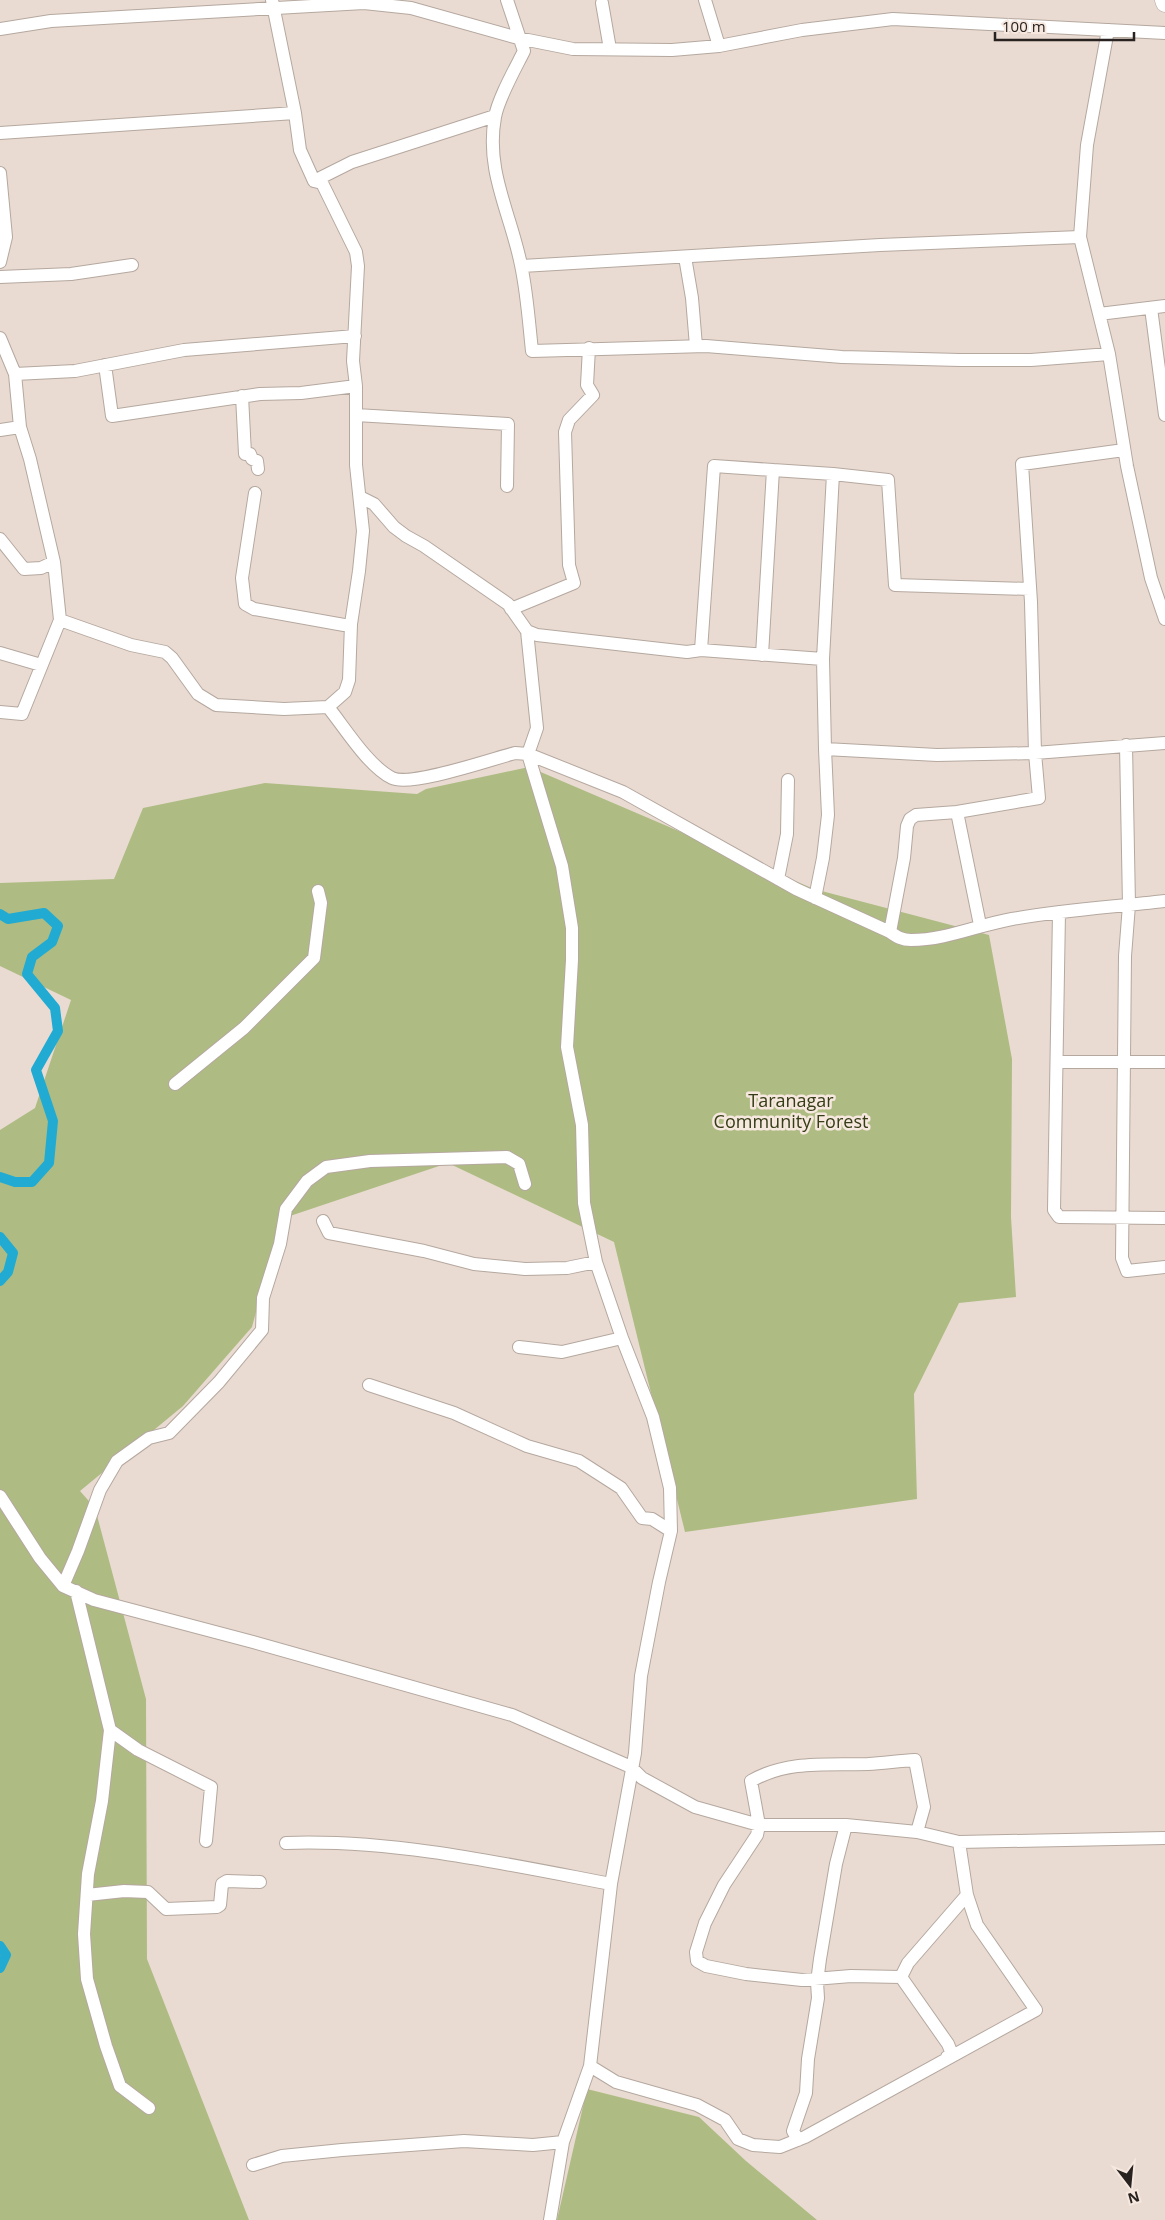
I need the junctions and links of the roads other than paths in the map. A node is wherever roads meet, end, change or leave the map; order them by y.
1 (507, 0) edge
2 (705, 0) edge
3 (602, 3) dead end
4 (272, 4) edge
5 (0, 29) edge
6 (1108, 30) junction
7 (1165, 33) edge
8 (518, 38) junction
9 (719, 46) junction
10 (610, 49) junction
11 (295, 113) junction
12 (495, 116) junction
13 (0, 133) edge
14 (0, 173) edge
15 (314, 181) junction
16 (1080, 237) junction
17 (685, 256) junction
18 (0, 262) edge
19 (132, 266) dead end
20 (522, 266) junction
21 (0, 277) edge
22 (1165, 306) edge
23 (1151, 308) junction
24 (1099, 314) junction
25 (354, 336) junction
26 (0, 338) edge
27 (696, 346) junction
28 (589, 348) junction
29 (1109, 354) junction
30 (105, 366) junction
31 (14, 374) junction
32 (356, 386) junction
33 (242, 396) junction
34 (356, 415) junction
35 (1165, 415) edge
36 (20, 427) junction
37 (0, 430) edge
38 (1124, 450) junction
39 (258, 469) dead end
40 (773, 470) junction
41 (833, 474) junction
42 (507, 486) dead end
43 (255, 493) dead end
44 (360, 497) junction
45 (0, 539) edge
46 (54, 562) junction
47 (1030, 589) junction
48 (512, 609) junction
49 (60, 620) junction
50 (1165, 620) edge
51 (352, 624) junction
52 (527, 631) junction
53 (701, 650) junction
54 (0, 653) edge
55 (762, 655) junction
56 (823, 659) junction
57 (41, 665) junction
58 (328, 707) junction
59 (0, 712) edge
60 (1165, 743) edge
61 (1126, 745) junction
62 (825, 750) junction
63 (1035, 753) junction
64 (528, 754) junction
65 (788, 780) dead end
66 (957, 812) junction
67 (778, 879) junction
68 (318, 891) dead end
69 (815, 898) junction
70 (1165, 901) edge
71 (1129, 905) junction
72 (1060, 912) junction
73 (980, 925) junction
74 (890, 932) junction
75 (1058, 1062) junction
76 (1125, 1062) junction
77 (1165, 1062) edge
78 (175, 1084) dead end
79 (525, 1184) dead end
80 (1123, 1217) junction
81 (1165, 1218) edge
82 (323, 1221) dead end
83 (596, 1262) junction
84 (1165, 1267) edge
85 (622, 1338) junction
86 (518, 1347) dead end
87 (369, 1385) dead end
88 (0, 1496) edge
89 (671, 1530) junction
90 (63, 1586) junction
91 (76, 1591) junction
92 (110, 1730) junction
93 (631, 1767) junction
94 (759, 1825) junction
95 (846, 1825) junction
96 (917, 1832) junction
97 (1165, 1838) edge
98 (206, 1841) dead end
99 (959, 1842) junction
100 (286, 1843) dead end
101 (260, 1882) dead end
102 (611, 1884) junction
103 (87, 1895) junction
104 (967, 1895) junction
105 (901, 1977) junction
106 (819, 1978) junction
107 (947, 2057) junction
108 (590, 2066) junction
109 (149, 2108) dead end
110 (798, 2140) junction
111 (563, 2142) junction
112 (253, 2164) dead end
113 (550, 2220) edge

1 - 8 street
2 - 9 street
3 - 10 street
4 - 5 street
4 - 8 street
4 - 11 street
6 - 7 street
6 - 9 street
6 - 16 street
8 - 10 street
8 - 12 street
9 - 10 street
11 - 13 street
11 - 15 street
12 - 15 street
12 - 20 street
14 - 18 street
15 - 25 street
16 - 17 street
16 - 24 street
17 - 20 street
17 - 27 street
19 - 21 street
20 - 28 street
22 - 23 street
23 - 24 street
23 - 35 street
24 - 29 street
25 - 30 street
25 - 32 street
26 - 31 street
27 - 28 street
27 - 29 street
28 - 48 street
29 - 38 street
30 - 31 street
30 - 33 street
31 - 36 street
32 - 33 street
32 - 34 street
33 - 39 street
34 - 42 street
34 - 44 street
36 - 37 street
36 - 46 street
38 - 47 street
38 - 50 street
40 - 41 street
40 - 53 street
40 - 55 street
41 - 47 street
41 - 56 street
43 - 51 street
44 - 48 street
44 - 51 street
45 - 46 street
46 - 49 street
47 - 63 street
48 - 52 street
49 - 57 street
49 - 58 street
51 - 58 street
52 - 53 street
52 - 64 street
53 - 55 street
54 - 57 street
55 - 56 street
56 - 62 street
57 - 59 street
58 - 64 street
60 - 61 street
61 - 63 street
61 - 71 street
62 - 63 street
62 - 69 street
63 - 66 street
64 - 67 street
64 - 83 street
65 - 67 street
66 - 73 street
66 - 74 street
67 - 69 street
68 - 78 street
69 - 74 street
70 - 71 street
71 - 72 street
71 - 76 street
72 - 73 street
72 - 75 street
73 - 74 street
75 - 76 street
75 - 80 street
76 - 77 street
76 - 80 street
79 - 90 street
80 - 81 street
80 - 84 street
82 - 83 street
83 - 85 street
85 - 86 street
85 - 89 street
87 - 89 street
88 - 90 street
89 - 93 street
90 - 91 street
91 - 92 street
91 - 93 street
92 - 98 street
92 - 103 street
93 - 94 street
93 - 102 street
94 - 95 street
94 - 96 street
94 - 106 street
95 - 96 street
95 - 106 street
96 - 99 street
97 - 99 street
99 - 104 street
100 - 102 street
101 - 103 street
102 - 108 street
103 - 109 street
104 - 105 street
104 - 107 street
105 - 106 street
105 - 107 street
106 - 110 street
107 - 110 street
108 - 110 street
108 - 111 street
111 - 112 street
111 - 113 street

